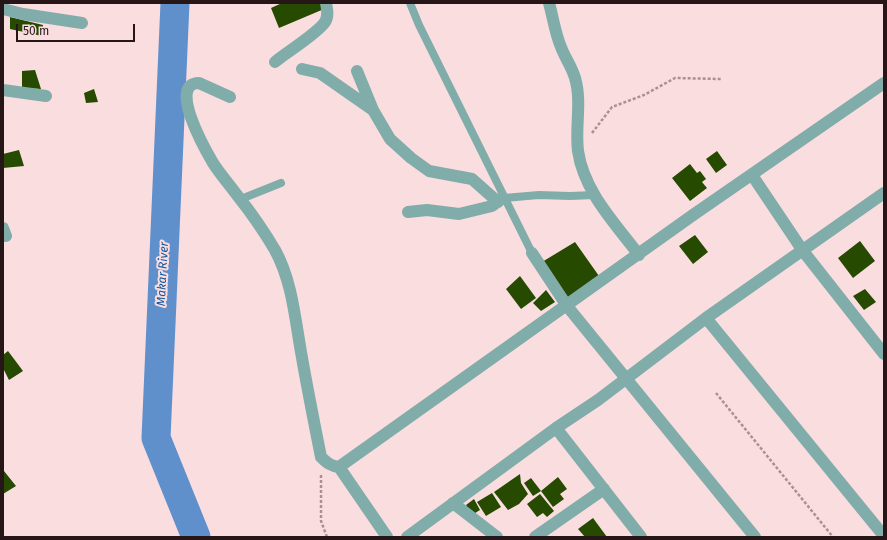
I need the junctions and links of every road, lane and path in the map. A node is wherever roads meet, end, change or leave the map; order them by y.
1 (326, 3) edge
2 (410, 3) edge
3 (549, 3) edge
4 (3, 9) edge
5 (82, 23) dead end
6 (275, 62) dead end
7 (302, 69) dead end
8 (357, 70) dead end
9 (721, 79) dead end
10 (884, 83) edge
11 (3, 90) edge
12 (46, 96) dead end
13 (230, 97) dead end
14 (373, 110) junction
15 (578, 151) junction
16 (752, 175) junction
17 (280, 183) dead end
18 (884, 193) edge
19 (594, 195) junction
20 (241, 199) junction
21 (501, 200) junction
22 (408, 212) dead end
23 (803, 251) junction
24 (532, 253) joint
25 (639, 255) junction
26 (567, 306) junction
27 (706, 318) junction
28 (884, 354) edge
29 (627, 378) junction
30 (716, 393) dead end
31 (556, 428) junction
32 (321, 457) junction
33 (339, 467) junction
34 (604, 489) junction
35 (453, 503) junction
36 (884, 536) edge
37 (327, 537) edge
38 (387, 537) edge
39 (407, 537) edge
40 (497, 537) edge
41 (535, 537) edge
42 (641, 537) edge
43 (755, 537) edge
44 (833, 537) edge

1 - 6 street
2 - 21 lane
3 - 15 street
4 - 5 street
7 - 14 street
8 - 14 street
9 - 15 path
10 - 16 street
11 - 12 street
13 - 20 street
14 - 21 street
15 - 19 street
16 - 23 street
16 - 25 street
17 - 20 lane
18 - 23 street
19 - 21 lane
19 - 25 street
20 - 32 street
21 - 22 street
21 - 24 lane
23 - 27 street
23 - 28 street
24 - 26 street
25 - 26 street
26 - 29 street
26 - 33 street
27 - 29 street
27 - 36 street
29 - 31 street
29 - 43 street
30 - 44 path
31 - 34 street
31 - 35 street
32 - 33 street
32 - 37 path
33 - 38 street
34 - 41 street
34 - 42 street
35 - 39 street
35 - 40 street

